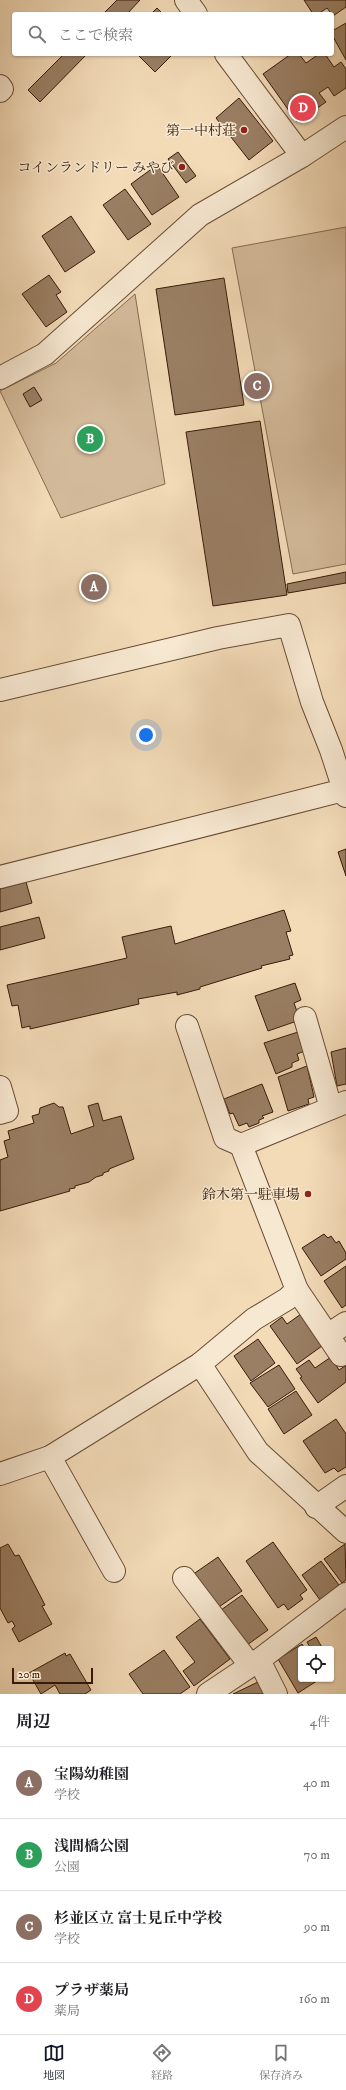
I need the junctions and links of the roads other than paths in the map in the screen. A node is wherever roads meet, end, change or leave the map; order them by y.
1 (227, 56) edge
2 (0, 86) edge
3 (0, 91) edge
4 (346, 127) edge
5 (302, 156) junction
6 (0, 378) edge
7 (0, 690) edge
8 (345, 793) edge
9 (0, 878) edge
10 (306, 1018) dead end
11 (187, 1026) dead end
12 (0, 1087) edge
13 (338, 1105) edge
14 (0, 1113) edge
15 (241, 1145) junction
16 (297, 1290) junction
17 (346, 1323) edge
18 (328, 1335) junction
19 (341, 1355) dead end
20 (200, 1364) junction
21 (50, 1457) junction
22 (0, 1474) edge
23 (346, 1486) edge
24 (316, 1507) junction
25 (346, 1532) edge
26 (114, 1571) dead end
27 (184, 1578) dead end
28 (346, 1594) edge
29 (255, 1663) junction
30 (208, 1694) edge
31 (276, 1694) edge

1 - 5 street
2 - 3 street
4 - 5 street
5 - 6 street
7 - 8 street
8 - 9 street
10 - 13 street
11 - 15 street
12 - 14 street
13 - 15 street
15 - 16 street
16 - 18 street
16 - 20 street
17 - 18 street
18 - 19 street
20 - 21 street
20 - 24 street
21 - 22 street
21 - 26 street
23 - 24 street
24 - 25 street
27 - 29 street
28 - 29 street
29 - 30 street
29 - 31 street

